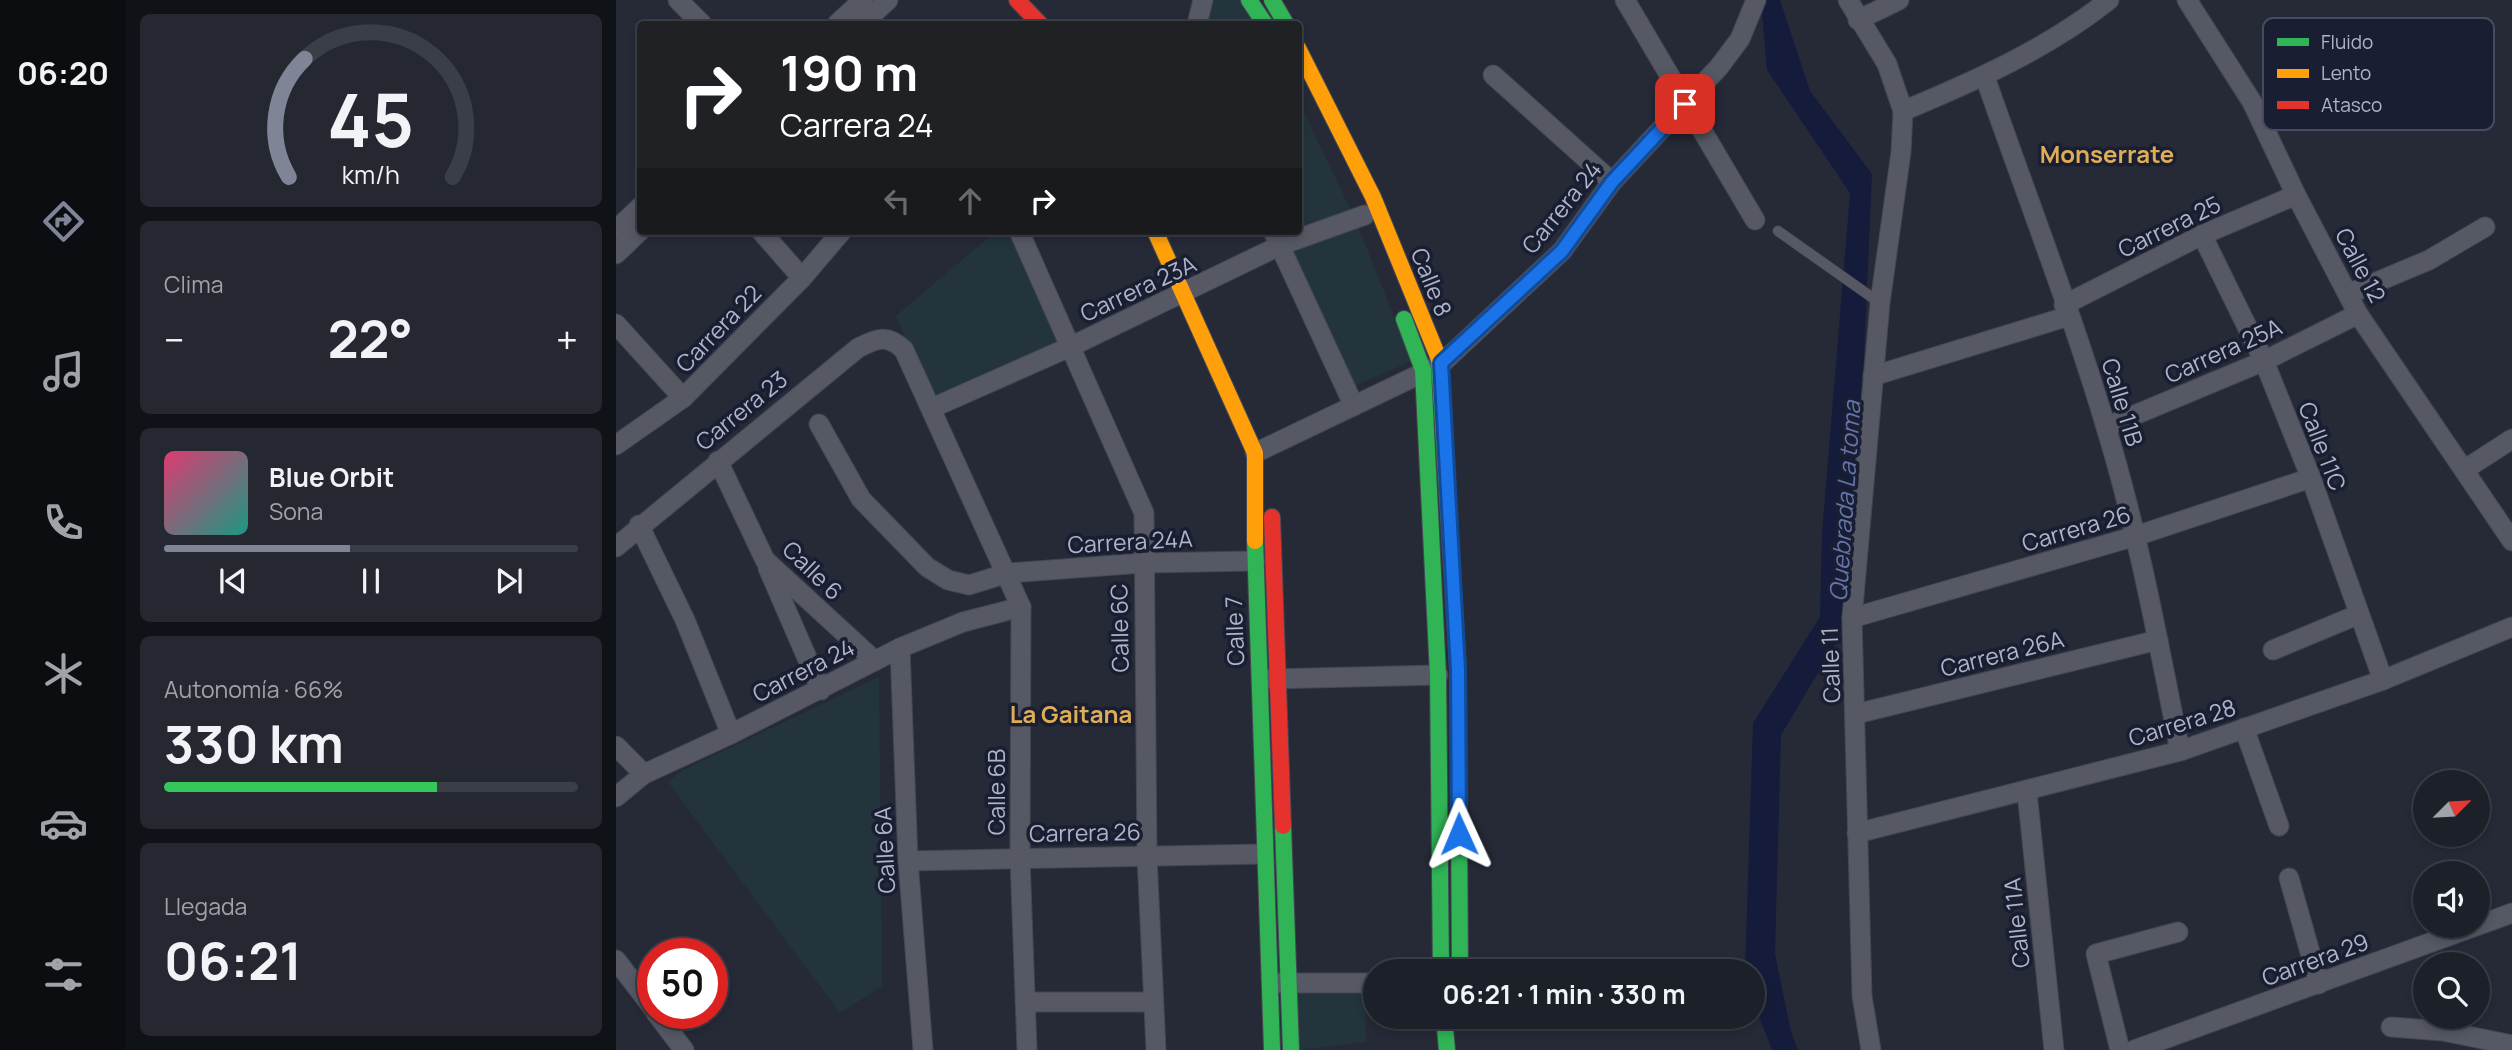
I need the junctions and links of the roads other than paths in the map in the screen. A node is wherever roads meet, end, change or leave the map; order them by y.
1 (678, 0) edge
2 (888, 0) edge
3 (1017, 0) edge
4 (1203, 0) edge
5 (1249, 0) edge
6 (1272, 0) edge
7 (1625, 0) edge
8 (1848, 0) edge
9 (1899, 0) edge
10 (2109, 0) edge
11 (2187, 0) edge
12 (1755, 3) edge
13 (858, 14) edge
14 (1858, 20) junction
15 (699, 21) edge
16 (1037, 21) edge
17 (1198, 21) edge
18 (1263, 21) edge
19 (1284, 21) edge
20 (1302, 56) edge
21 (1493, 75) dead end
22 (1984, 77) junction
23 (1302, 93) edge
24 (1685, 104) junction
25 (1903, 111) junction
26 (2263, 125) edge
27 (2265, 130) edge
28 (1612, 182) junction
29 (2296, 195) junction
30 (637, 212) edge
31 (1365, 215) junction
32 (1755, 220) dead end
33 (2485, 227) dead end
34 (625, 230) edge
35 (1302, 231) edge
36 (1778, 231) dead end
37 (764, 235) edge
38 (839, 235) edge
39 (1021, 235) edge
40 (1158, 235) edge
41 (2202, 235) junction
42 (1277, 238) edge
43 (616, 253) edge
44 (1190, 264) dead end
45 (802, 278) junction
46 (1197, 292) junction
47 (2348, 294) junction
48 (1880, 303) junction
49 (2067, 310) junction
50 (2358, 314) junction
51 (616, 324) edge
52 (1072, 346) junction
53 (905, 350) joint
54 (2264, 361) junction
55 (1432, 367) junction
56 (1873, 376) junction
57 (683, 398) junction
58 (1354, 406) junction
59 (932, 408) junction
60 (1259, 422) dead end
61 (819, 424) dead end
62 (2106, 426) junction
63 (2512, 439) edge
64 (616, 445) edge
65 (1263, 450) junction
66 (718, 461) junction
67 (2463, 470) junction
68 (2311, 478) junction
69 (639, 525) junction
70 (2136, 536) junction
71 (2512, 541) edge
72 (616, 547) edge
73 (765, 561) junction
74 (1255, 561) junction
75 (1143, 563) junction
76 (1008, 573) junction
77 (1021, 607) junction
78 (2357, 615) junction
79 (1852, 618) junction
80 (2512, 628) edge
81 (2158, 640) junction
82 (900, 648) junction
83 (2273, 650) dead end
84 (875, 662) junction
85 (1438, 675) junction
86 (1267, 679) junction
87 (2383, 680) junction
88 (821, 690) junction
89 (1856, 714) junction
90 (2244, 729) junction
91 (731, 734) junction
92 (616, 746) edge
93 (2180, 751) junction
94 (643, 774) junction
95 (618, 791) edge
96 (2027, 792) junction
97 (2279, 826) dead end
98 (1857, 833) junction
99 (1263, 854) junction
100 (1147, 856) junction
101 (1020, 858) junction
102 (908, 861) junction
103 (2289, 878) dead end
104 (2512, 913) edge
105 (2178, 932) dead end
106 (1441, 959) edge
107 (1460, 959) edge
108 (616, 960) edge
109 (1280, 983) junction
110 (1363, 983) edge
111 (2319, 984) junction
112 (637, 988) edge
113 (1025, 1002) junction
114 (1153, 1002) junction
115 (2391, 1027) dead end
116 (668, 1029) edge
117 (1445, 1029) edge
118 (2512, 1045) edge
119 (2145, 1048) edge
120 (684, 1050) edge
121 (923, 1050) edge
122 (1027, 1050) edge
123 (1156, 1050) edge
124 (1272, 1050) edge
125 (1292, 1050) edge
126 (1447, 1050) edge
127 (1871, 1050) edge
128 (2054, 1050) edge
129 (2120, 1050) edge

1 - 15 street
2 - 13 street
3 - 16 main road
4 - 17 street
5 - 18 main road
6 - 19 main road
7 - 24 street
8 - 14 street, Calle 11
9 - 14 street
10 - 22 street
11 - 26 street, Calle 12
12 - 24 street, Carrera 24
14 - 25 street, Calle 11
20 - 55 main road, Calle 8
21 - 28 street
22 - 25 street
22 - 49 street, Calle 11B
23 - 31 main road, Calle 8
24 - 28 street, Carrera 24
24 - 32 street
25 - 48 street, Calle 11
27 - 29 street, Calle 12
28 - 55 street, Carrera 24
29 - 41 street, Carrera 25
29 - 47 street, Calle 12
30 - 34 street
31 - 35 street, Carrera 23A
31 - 55 main road, Calle 8
33 - 47 street
34 - 43 street
36 - 48 lane
37 - 45 street
38 - 45 street, Carrera 22
39 - 52 street, Calle 6C
40 - 46 main road, Calle 7
41 - 49 street, Carrera 25
41 - 54 street, Calle 11C
42 - 46 street, Carrera 23A
42 - 58 street
44 - 46 main road, Calle 7
45 - 57 street, Carrera 22
46 - 52 street, Carrera 23A
46 - 65 main road, Calle 7
47 - 50 street, Calle 12
48 - 56 street, Calle 11
49 - 56 street, Carrera 25
49 - 62 street, Calle 11B
50 - 54 street, Carrera 25A
50 - 67 street, Calle 12
51 - 57 street
52 - 59 street, Carrera 23A
52 - 75 street, Calle 6C
53 - 59 street, Calle 6B
53 - 66 street, Carrera 23
54 - 62 street, Carrera 25A
54 - 68 street, Calle 11C
55 - 58 street, Carrera 24
55 - 85 main road, Calle 8
55 - 107 main road, Calle 8
56 - 79 street, Calle 11
57 - 64 street, Carrera 22
58 - 65 street, Carrera 24
59 - 76 street, Calle 6B
60 - 65 main road, Calle 7
61 - 76 street
62 - 70 street, Calle 11B
63 - 67 street
65 - 74 main road, Calle 7
65 - 86 main road, Calle 7
66 - 69 street, Carrera 23
66 - 73 street, Calle 6
67 - 71 street, Calle 12
68 - 70 street, Carrera 26
68 - 78 street, Calle 11C
69 - 72 street, Carrera 23
69 - 91 street
70 - 79 street, Carrera 26
70 - 81 street, Calle 11B
73 - 84 street, Calle 6
73 - 88 street
74 - 75 street, Carrera 24A
74 - 86 main road, Calle 7
75 - 76 street, Carrera 24A
75 - 100 street, Calle 6C
76 - 77 street, Calle 6B
77 - 82 street, Carrera 24
77 - 101 street, Calle 6B
78 - 83 street
78 - 87 street, Calle 11C
79 - 89 street, Calle 11
80 - 87 street, Carrera 28
81 - 89 street, Carrera 26A
81 - 93 street, Calle 11B
82 - 84 street, Carrera 24
82 - 102 street, Calle 6A
84 - 88 street, Carrera 24
85 - 86 street
85 - 106 main road, Calle 8
86 - 99 main road, Calle 7
86 - 109 main road, Calle 7
87 - 90 street, Carrera 28
88 - 91 street, Carrera 24
89 - 98 street, Calle 11
90 - 93 street, Carrera 28
90 - 97 street
91 - 94 street, Carrera 24
92 - 94 street
93 - 96 street, Carrera 28
94 - 95 street, Carrera 24
96 - 98 street, Carrera 28
96 - 128 street, Calle 11A
98 - 127 street, Calle 11
99 - 100 street, Carrera 26
99 - 109 main road, Calle 7
100 - 101 street, Carrera 26
100 - 114 street, Calle 6C
101 - 102 street, Carrera 26
101 - 113 street, Calle 6B
102 - 121 street, Calle 6A
103 - 111 street
104 - 111 street, Carrera 29
105 - 129 street
108 - 112 street
109 - 110 street
109 - 124 main road, Calle 7
109 - 125 main road, Calle 7
111 - 119 street, Carrera 29
113 - 114 street
113 - 122 street, Calle 6B
114 - 123 street, Calle 6C
115 - 118 street
116 - 120 street
117 - 126 main road

